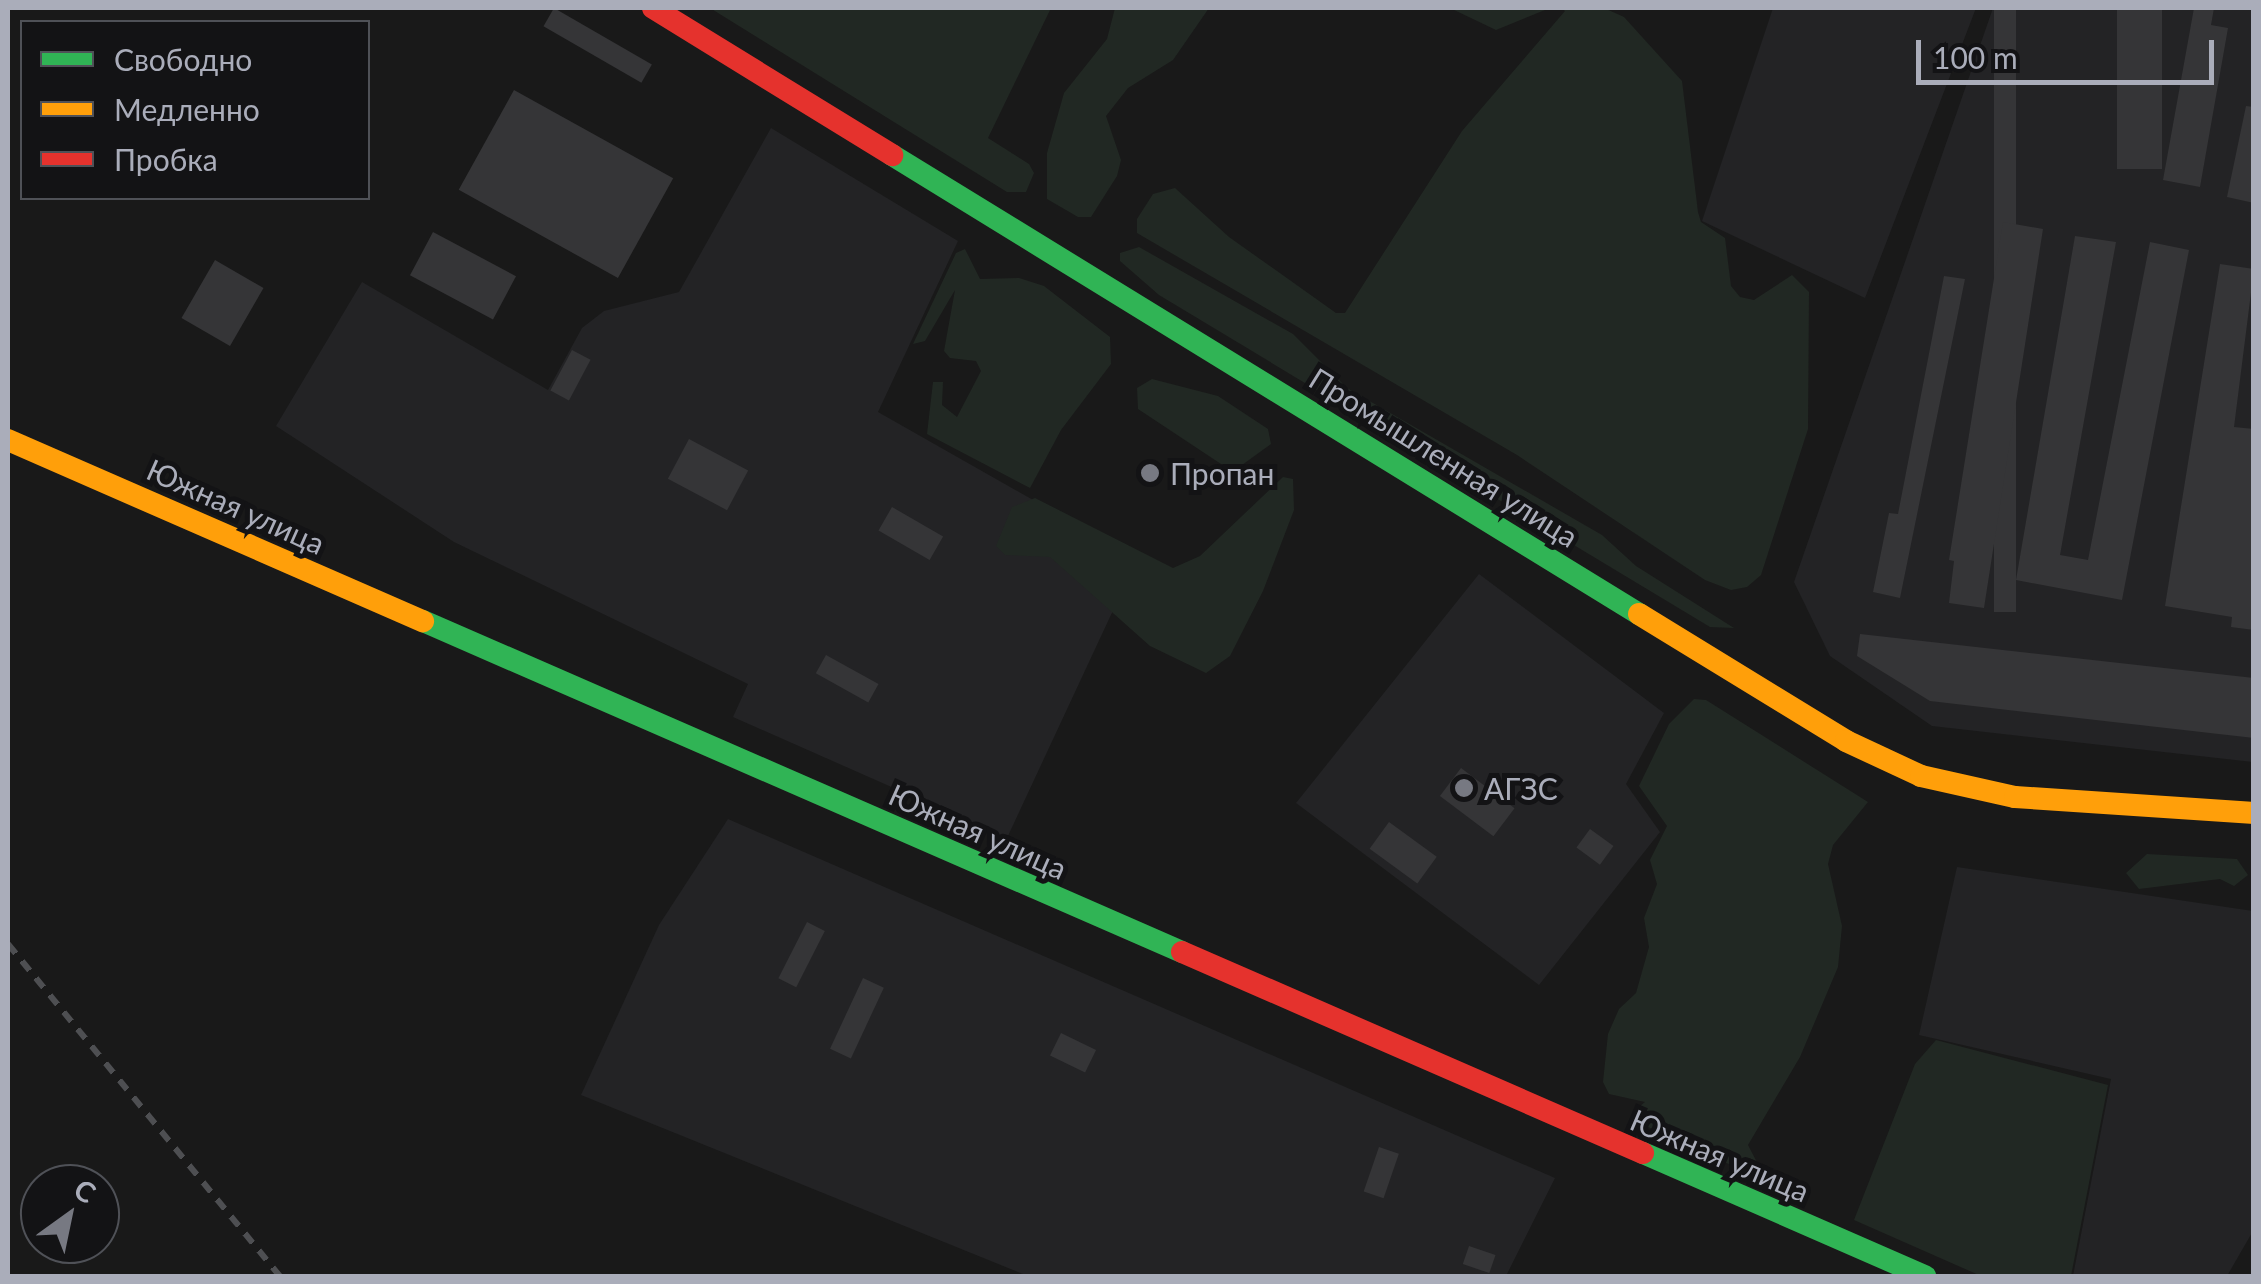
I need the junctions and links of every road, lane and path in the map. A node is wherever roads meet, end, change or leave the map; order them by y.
1 (653, 8) edge
2 (8, 440) edge
3 (2254, 814) edge
4 (1924, 1276) edge

1 - 3 street, Промышленная улица
2 - 4 street, Южная улица

